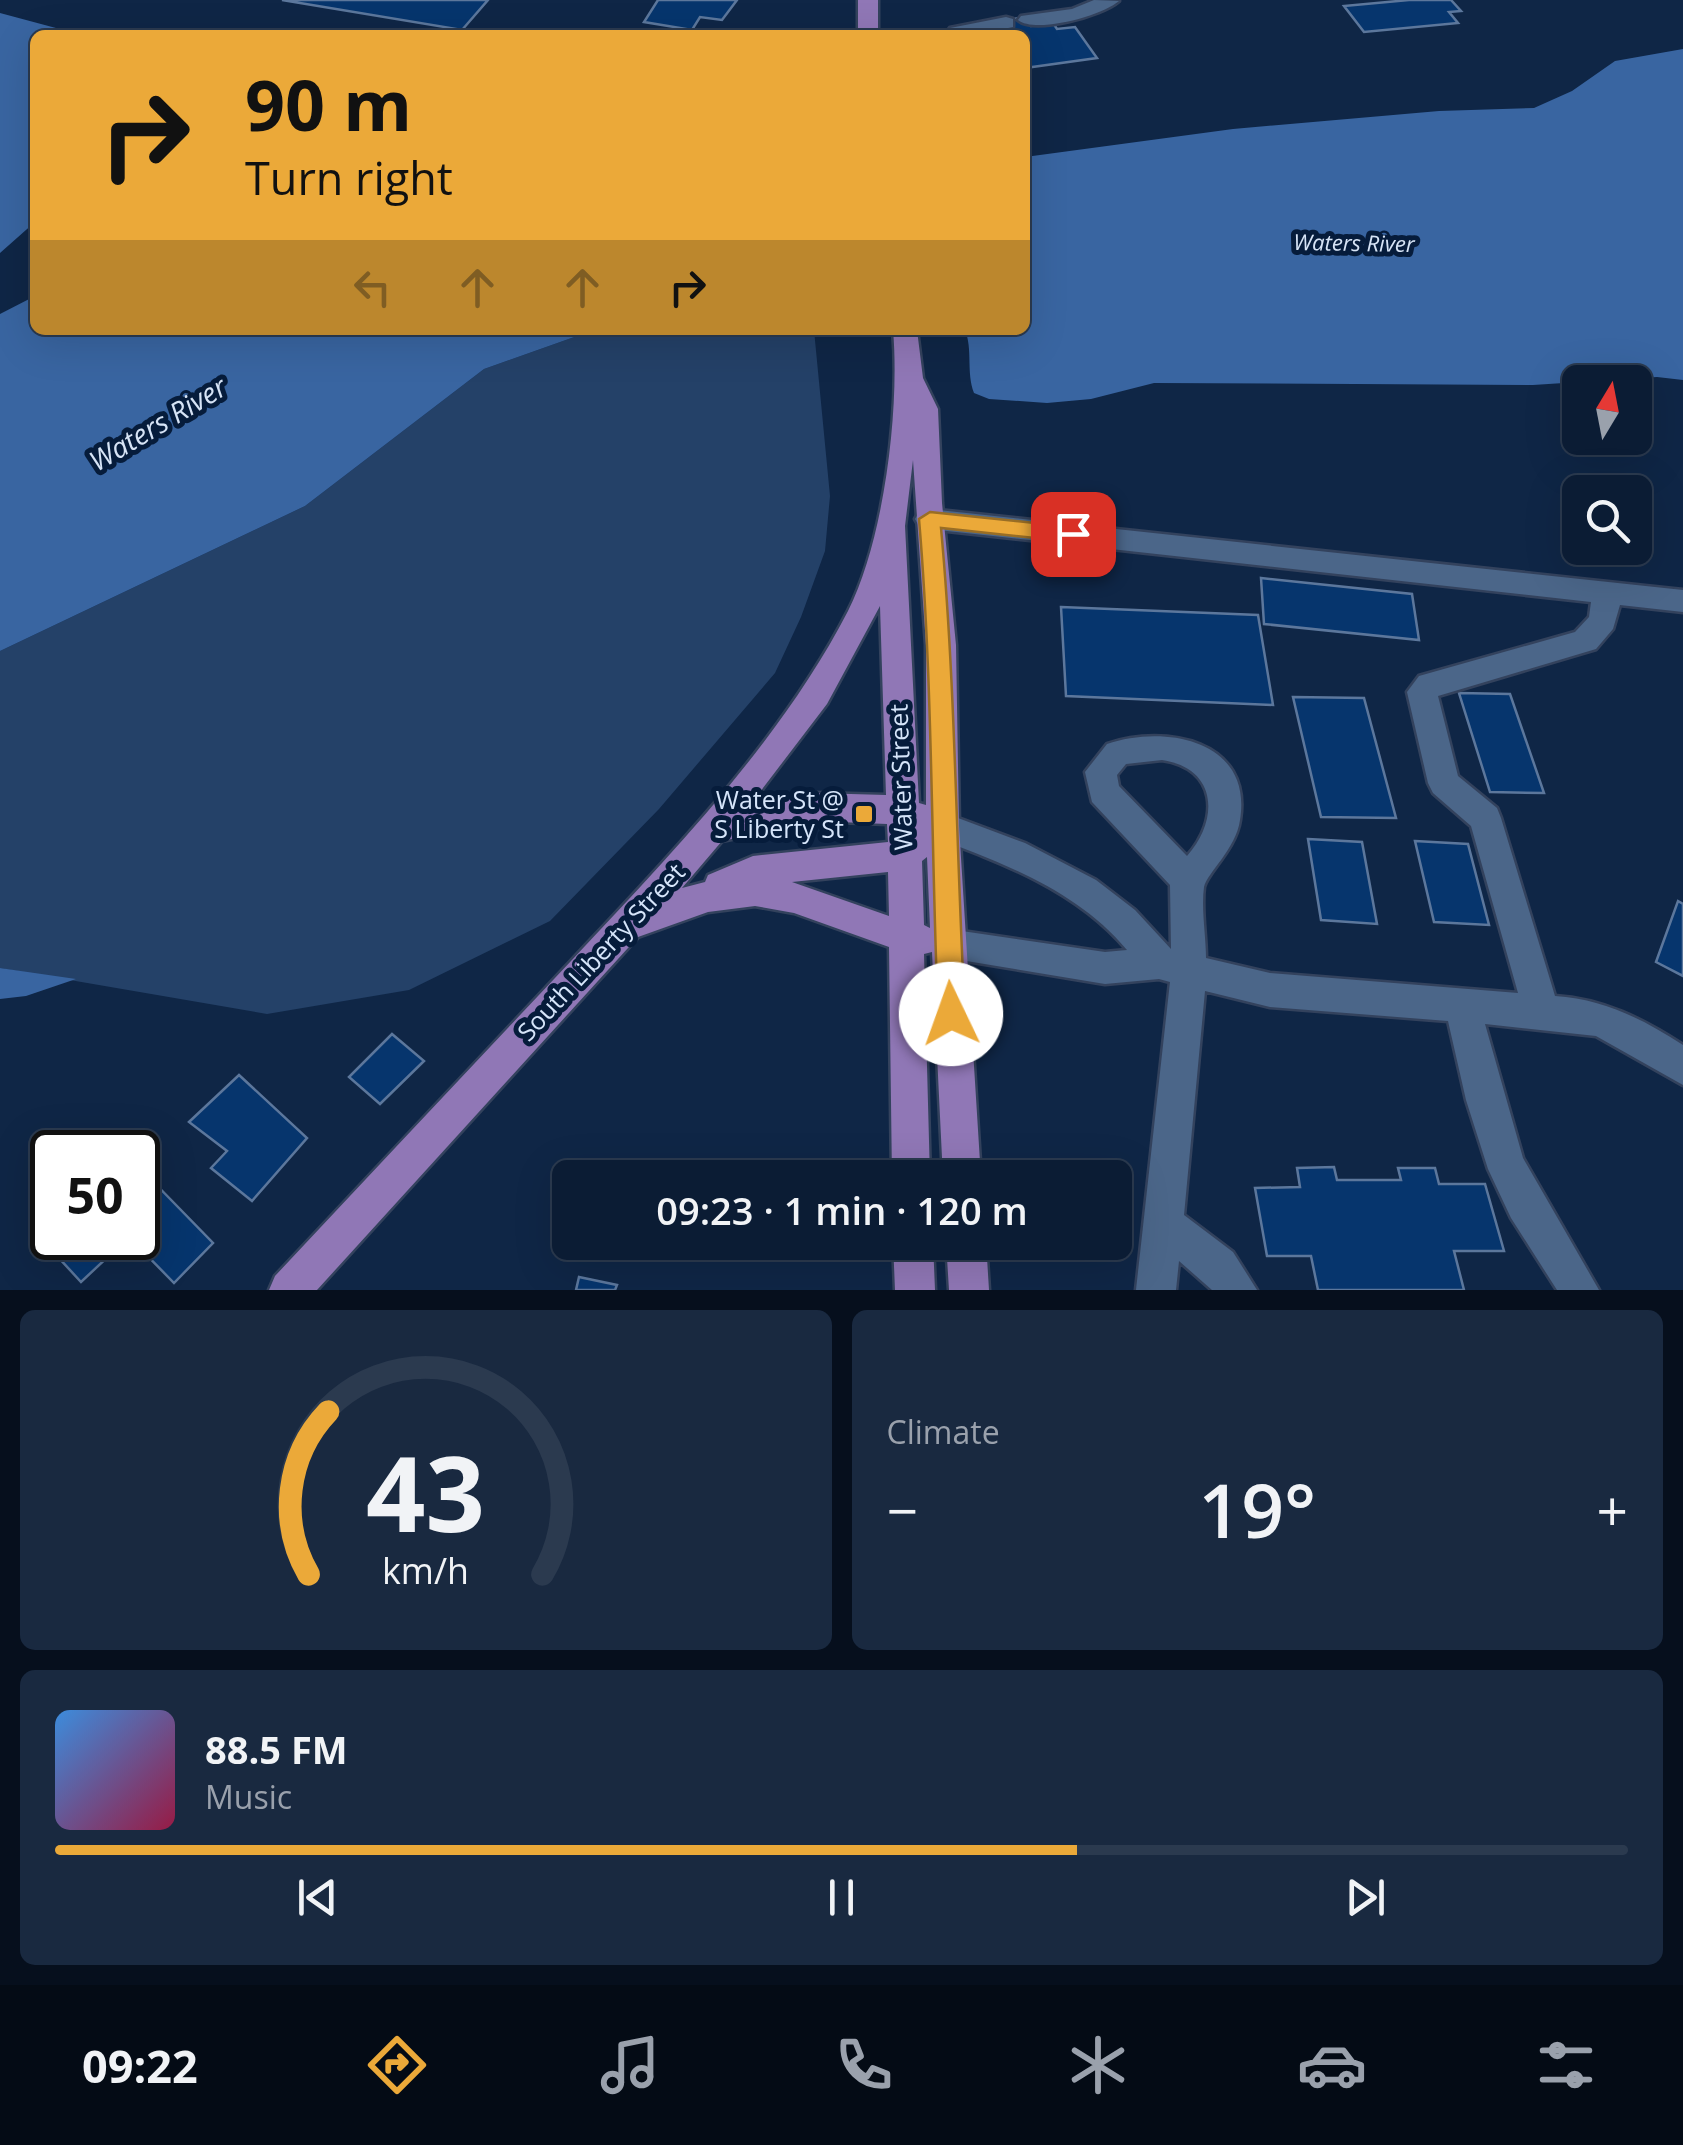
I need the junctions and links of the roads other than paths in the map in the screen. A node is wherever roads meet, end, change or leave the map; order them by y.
1 (868, 0) edge
2 (1109, 0) edge
3 (1028, 20) dead end
4 (1006, 23) dead end
5 (868, 30) edge
6 (968, 30) edge
7 (906, 335) edge
8 (910, 378) junction
9 (930, 519) junction
10 (891, 526) junction
11 (1607, 592) junction
12 (1683, 601) edge
13 (902, 812) junction
14 (942, 826) junction
15 (710, 830) junction
16 (904, 854) junction
17 (1187, 879) dead end
18 (690, 900) junction
19 (625, 926) junction
20 (904, 937) junction
21 (948, 945) junction
22 (1174, 965) junction
23 (1463, 1006) junction
24 (1542, 1012) junction
25 (1683, 1067) edge
26 (910, 1160) edge
27 (961, 1160) edge
28 (1162, 1224) junction
29 (914, 1260) edge
30 (968, 1260) edge
31 (288, 1290) edge
32 (915, 1290) edge
33 (970, 1290) edge
34 (1156, 1290) edge
35 (1236, 1290) edge
36 (1579, 1290) edge

1 - 5 main road
2 - 3 lane
4 - 6 lane
7 - 8 main road, Water Street
8 - 9 main road, Water Street
8 - 10 main road, Water Street
9 - 11 lane
9 - 14 main road, Water Street
10 - 13 main road, Water Street
10 - 15 main road, South Liberty Street
11 - 12 lane
11 - 24 lane
13 - 14 main road
13 - 15 main road
13 - 16 main road, Water Street
14 - 16 main road
14 - 21 main road, Water Street
14 - 22 lane
15 - 19 main road, South Liberty Street
16 - 18 main road
16 - 20 main road, Water Street
17 - 22 lane
18 - 19 main road
18 - 20 main road
19 - 31 main road, South Liberty Street
20 - 21 main road
20 - 26 main road, Water Street
21 - 22 lane
21 - 27 main road, Water Street
22 - 23 lane
22 - 28 lane
23 - 24 lane
23 - 36 lane
24 - 25 lane
28 - 34 lane
28 - 35 lane
29 - 32 main road
30 - 33 main road

